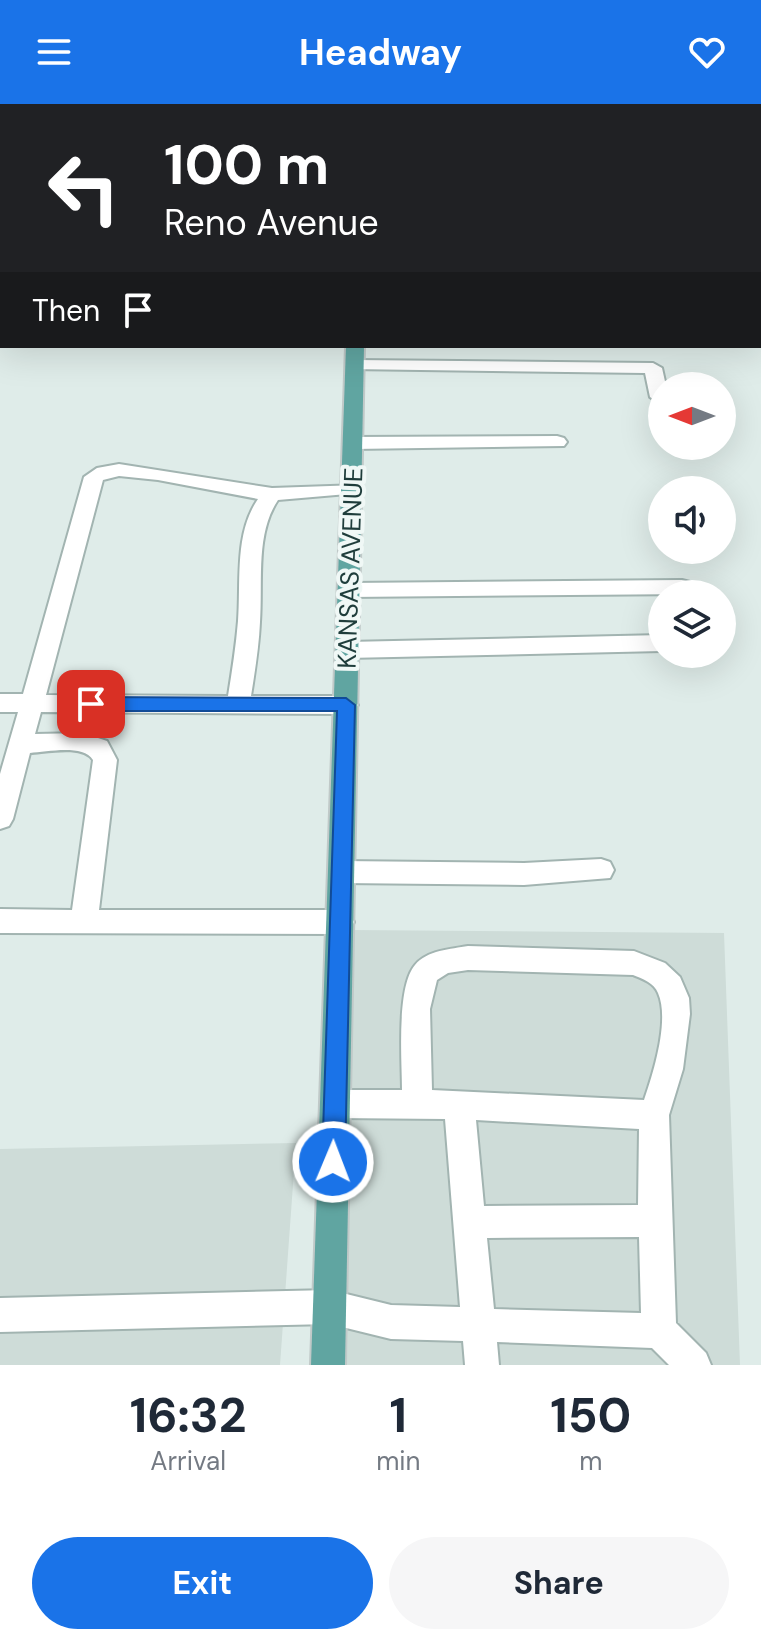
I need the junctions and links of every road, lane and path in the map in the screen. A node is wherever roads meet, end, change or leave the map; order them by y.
1 (355, 356) edge
2 (654, 372) edge
3 (557, 442) dead end
4 (353, 443) junction
5 (352, 489) junction
6 (272, 494) junction
7 (648, 587) edge
8 (349, 590) junction
9 (648, 643) edge
10 (347, 650) junction
11 (0, 703) edge
12 (32, 704) junction
13 (238, 704) junction
14 (346, 705) junction
15 (21, 744) junction
16 (0, 819) edge
17 (601, 870) dead end
18 (341, 872) junction
19 (0, 921) edge
20 (84, 921) junction
21 (340, 922) junction
22 (335, 1104) junction
23 (417, 1105) junction
24 (459, 1105) junction
25 (654, 1115) junction
26 (654, 1221) junction
27 (470, 1222) junction
28 (330, 1307) junction
29 (0, 1315) edge
30 (480, 1326) junction
31 (659, 1331) junction
32 (328, 1365) edge
33 (482, 1365) edge
34 (694, 1365) edge

1 - 2 street
1 - 4 main road, KANSAS AVENUE
3 - 4 street
4 - 5 main road, KANSAS AVENUE
5 - 6 street
5 - 8 main road, KANSAS AVENUE
6 - 12 street
6 - 13 street
7 - 8 street
8 - 10 main road, KANSAS AVENUE
9 - 10 street
10 - 14 main road, KANSAS AVENUE
11 - 12 street
12 - 13 street
12 - 15 street
13 - 14 street
14 - 18 main road, KANSAS AVENUE
15 - 16 street
15 - 20 street
17 - 18 street
18 - 21 main road, KANSAS AVENUE
19 - 20 street
20 - 21 street
21 - 22 main road, KANSAS AVENUE
22 - 23 street
22 - 28 main road, KANSAS AVENUE
23 - 24 street
23 - 25 street
24 - 25 street
24 - 27 street
25 - 26 street
26 - 27 street
26 - 31 street
27 - 30 street
28 - 29 street
28 - 30 street
28 - 32 main road, KANSAS AVENUE
30 - 31 street
30 - 33 street
31 - 34 street

